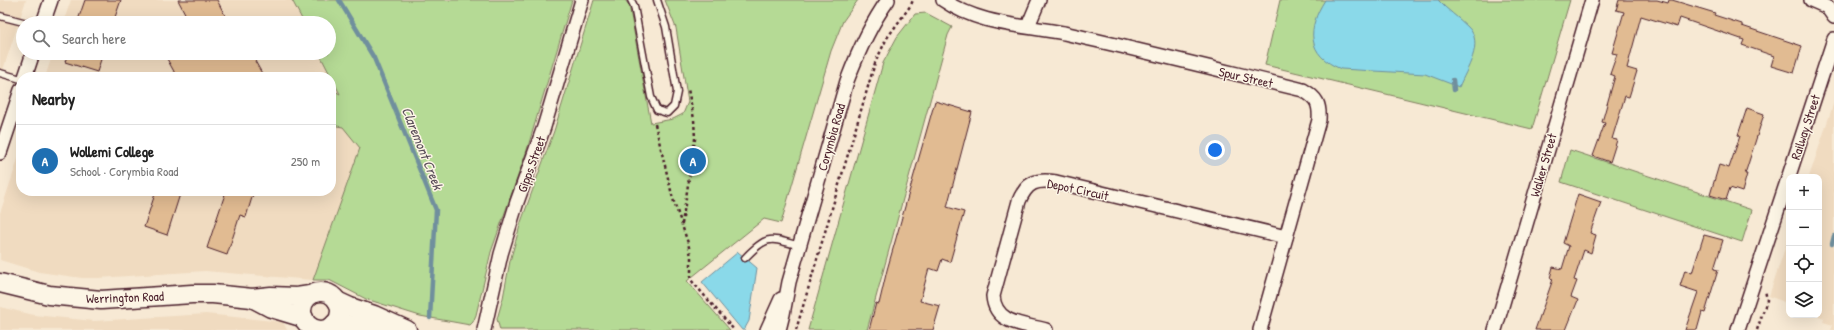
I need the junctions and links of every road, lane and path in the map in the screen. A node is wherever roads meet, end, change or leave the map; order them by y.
1 (51, 0) edge
2 (582, 0) edge
3 (631, 0) edge
4 (657, 0) edge
5 (888, 0) edge
6 (913, 0) edge
7 (943, 0) edge
8 (1039, 0) edge
9 (1592, 0) edge
10 (1811, 0) edge
11 (0, 16) edge
12 (45, 16) edge
13 (1834, 17) edge
14 (16, 20) edge
15 (1028, 26) junction
16 (1834, 39) edge
17 (31, 60) edge
18 (27, 72) edge
19 (0, 73) edge
20 (16, 78) edge
21 (687, 83) dead end
22 (16, 105) edge
23 (655, 124) dead end
24 (0, 153) edge
25 (682, 224) junction
26 (1286, 237) junction
27 (800, 246) junction
28 (745, 258) dead end
29 (789, 282) junction
30 (0, 283) edge
31 (310, 295) junction
32 (252, 298) junction
33 (1767, 300) dead end
34 (337, 301) junction
35 (306, 324) edge
36 (331, 327) edge
37 (404, 329) edge
38 (484, 330) edge
39 (734, 330) edge
40 (767, 330) edge
41 (778, 330) edge
42 (796, 330) edge
43 (1046, 330) edge
44 (1260, 330) edge
45 (1495, 330) edge
46 (1738, 330) edge
47 (1757, 330) edge

1 - 12 street
2 - 38 street, Gipps Street
3 - 4 lane
5 - 27 street, Corymbia Road
6 - 42 path
7 - 15 street, Spur Street
8 - 15 street
9 - 45 street, Walker Street
10 - 13 street
11 - 14 lane
15 - 26 street, Spur Street
16 - 46 street, Railway Street
17 - 18 street
19 - 20 lane
21 - 25 path
22 - 24 street
23 - 25 path
25 - 39 path
26 - 43 street, Depot Circuit
26 - 44 street, Spur Street
27 - 28 lane
27 - 29 street, Corymbia Road
29 - 40 street, Corymbia Road
29 - 41 street, Corymbia Road
30 - 32 main road, Werrington Road
31 - 32 main road, Werrington Road
31 - 34 main road
31 - 35 main road
32 - 35 main road, Werrington Road
33 - 47 path
34 - 36 main road
34 - 37 main road
35 - 36 main road
36 - 37 main road

